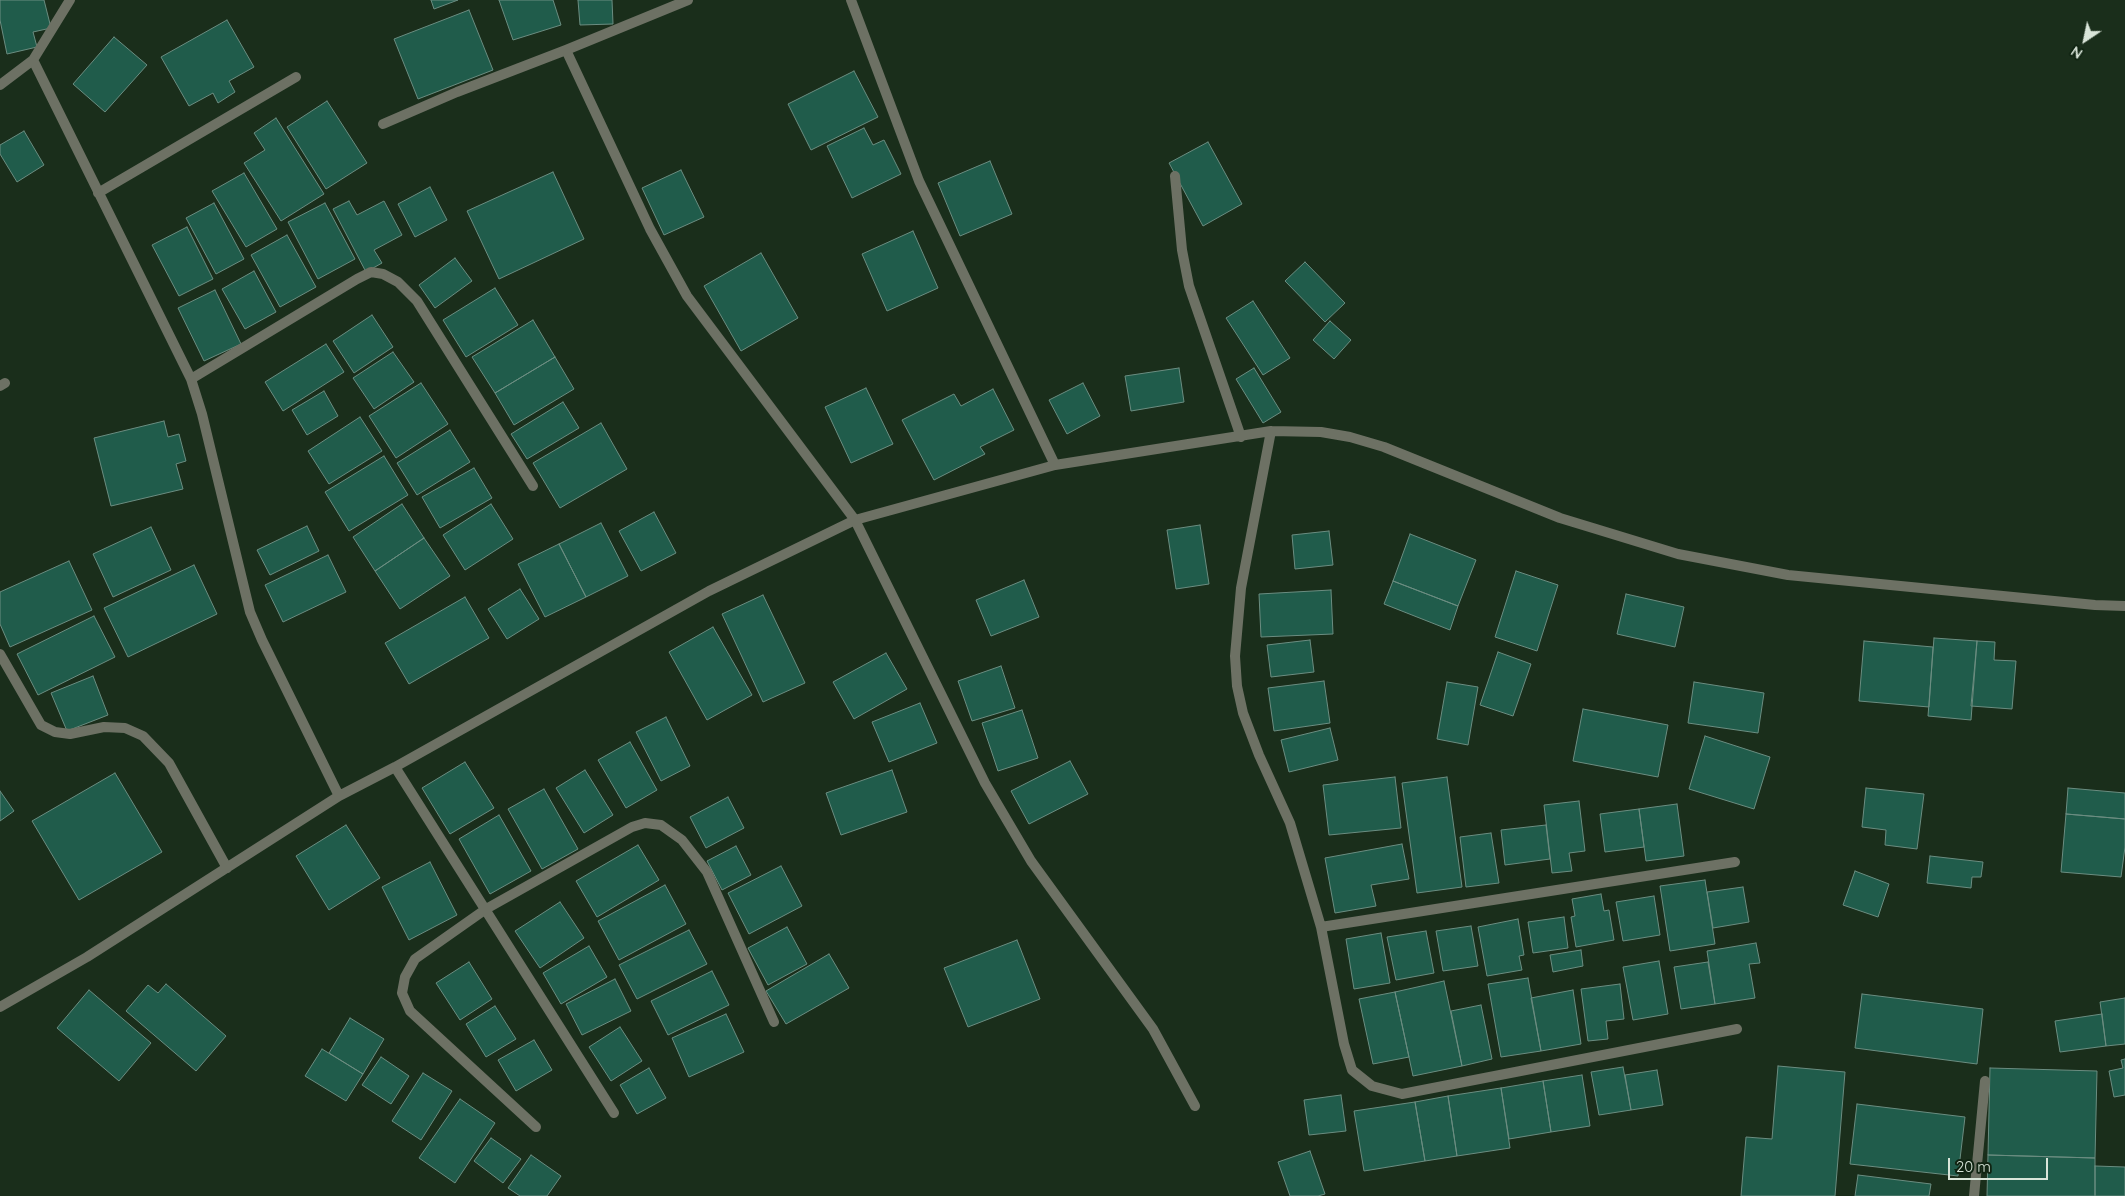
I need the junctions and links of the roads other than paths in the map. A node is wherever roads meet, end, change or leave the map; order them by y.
1 (70, 0) edge
2 (688, 0) edge
3 (851, 0) edge
4 (566, 50) junction
5 (33, 60) junction
6 (296, 77) dead end
7 (0, 85) edge
8 (383, 124) dead end
9 (1175, 176) dead end
10 (98, 193) junction
11 (191, 379) junction
12 (1271, 431) junction
13 (1240, 437) junction
14 (1055, 465) junction
15 (533, 486) dead end
16 (855, 520) junction
17 (2125, 606) edge
18 (0, 654) edge
19 (395, 767) junction
20 (339, 796) junction
21 (1735, 862) dead end
22 (227, 868) junction
23 (486, 909) junction
24 (1322, 927) junction
25 (0, 1007) edge
26 (774, 1022) dead end
27 (1737, 1029) dead end
28 (1985, 1081) dead end
29 (1195, 1106) dead end
30 (614, 1113) dead end
31 (536, 1127) dead end
32 (1974, 1196) edge

1 - 5 street
2 - 4 street
3 - 14 street
4 - 8 street
4 - 16 street
5 - 7 street
5 - 10 street
6 - 10 street
9 - 13 street
10 - 11 street
11 - 15 street
11 - 20 street
12 - 13 street
12 - 17 street
12 - 24 street
13 - 14 street
14 - 16 street
16 - 19 street
16 - 29 street
18 - 22 street
19 - 20 street
19 - 23 street
20 - 22 street
21 - 24 street
22 - 25 street
23 - 26 street
23 - 30 street
23 - 31 street
24 - 27 street
28 - 32 street

